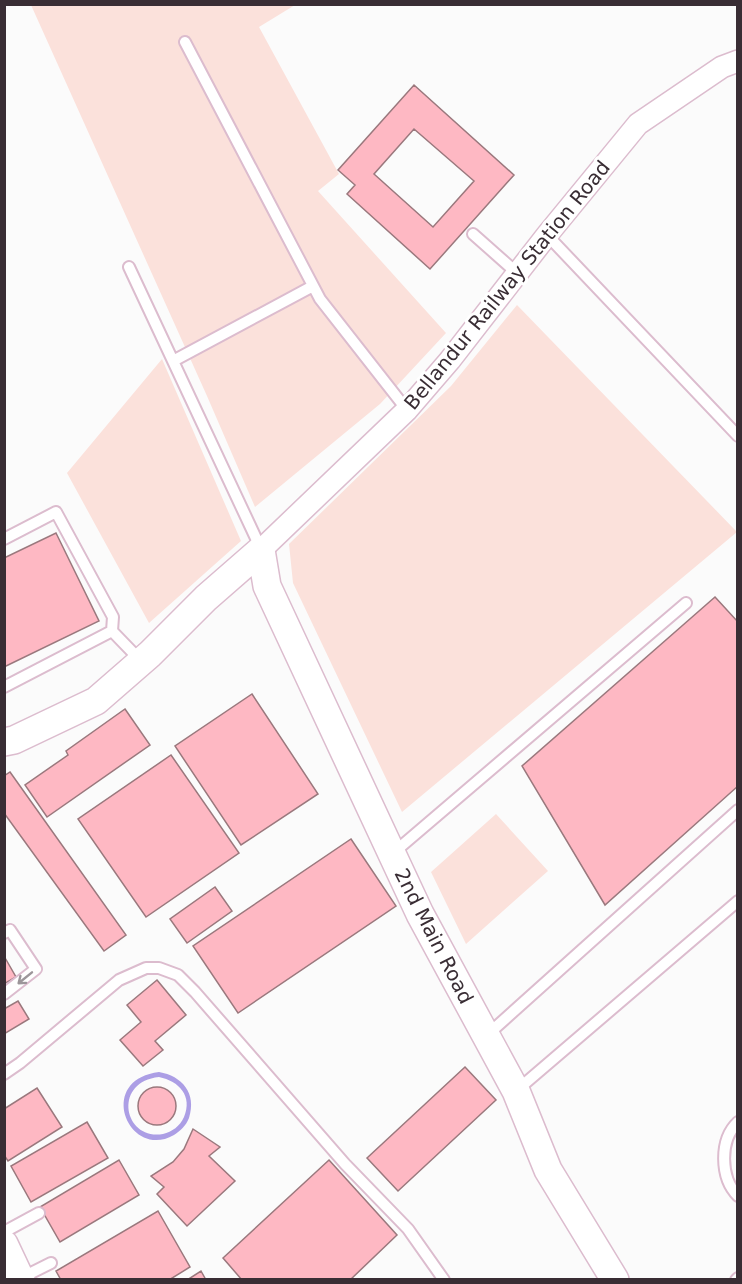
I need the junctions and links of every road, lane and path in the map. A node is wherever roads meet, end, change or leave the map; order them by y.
1 (185, 42) dead end
2 (738, 61) edge
3 (473, 234) dead end
4 (547, 235) junction
5 (129, 267) dead end
6 (517, 273) junction
7 (313, 286) junction
8 (173, 361) junction
9 (407, 410) junction
10 (738, 436) edge
11 (4, 539) edge
12 (261, 550) junction
13 (686, 603) dead end
14 (112, 631) junction
15 (141, 661) junction
16 (4, 687) edge
17 (9, 738) edge
18 (738, 810) edge
19 (392, 854) junction
20 (738, 901) edge
21 (4, 933) edge
22 (4, 994) edge
23 (486, 1036) junction
24 (4, 1074) edge
25 (516, 1091) junction
26 (738, 1122) edge
27 (738, 1196) edge
28 (39, 1213) dead end
29 (4, 1232) edge
30 (4, 1244) edge
31 (51, 1263) dead end
32 (21, 1279) edge
33 (444, 1280) edge
34 (615, 1280) edge

1 - 7 lane
2 - 4 street, Bellandur Railway Station Road
3 - 6 lane
4 - 6 street, Bellandur Railway Station Road
4 - 10 lane
5 - 8 lane
6 - 9 street, Bellandur Railway Station Road
7 - 8 lane
7 - 9 lane
8 - 12 lane
9 - 12 street, Bellandur Railway Station Road
11 - 14 lane
12 - 15 street
12 - 19 street, 2nd Main Road
13 - 19 lane
14 - 15 lane
14 - 16 lane
15 - 17 street
18 - 23 lane
19 - 23 street, 2nd Main Road
20 - 25 lane
21 -> 22 lane
23 - 25 street, 2nd Main Road
24 - 33 lane
25 - 34 street, 2nd Main Road
26 - 27 lane
28 - 29 lane
30 - 32 street
31 - 32 lane

